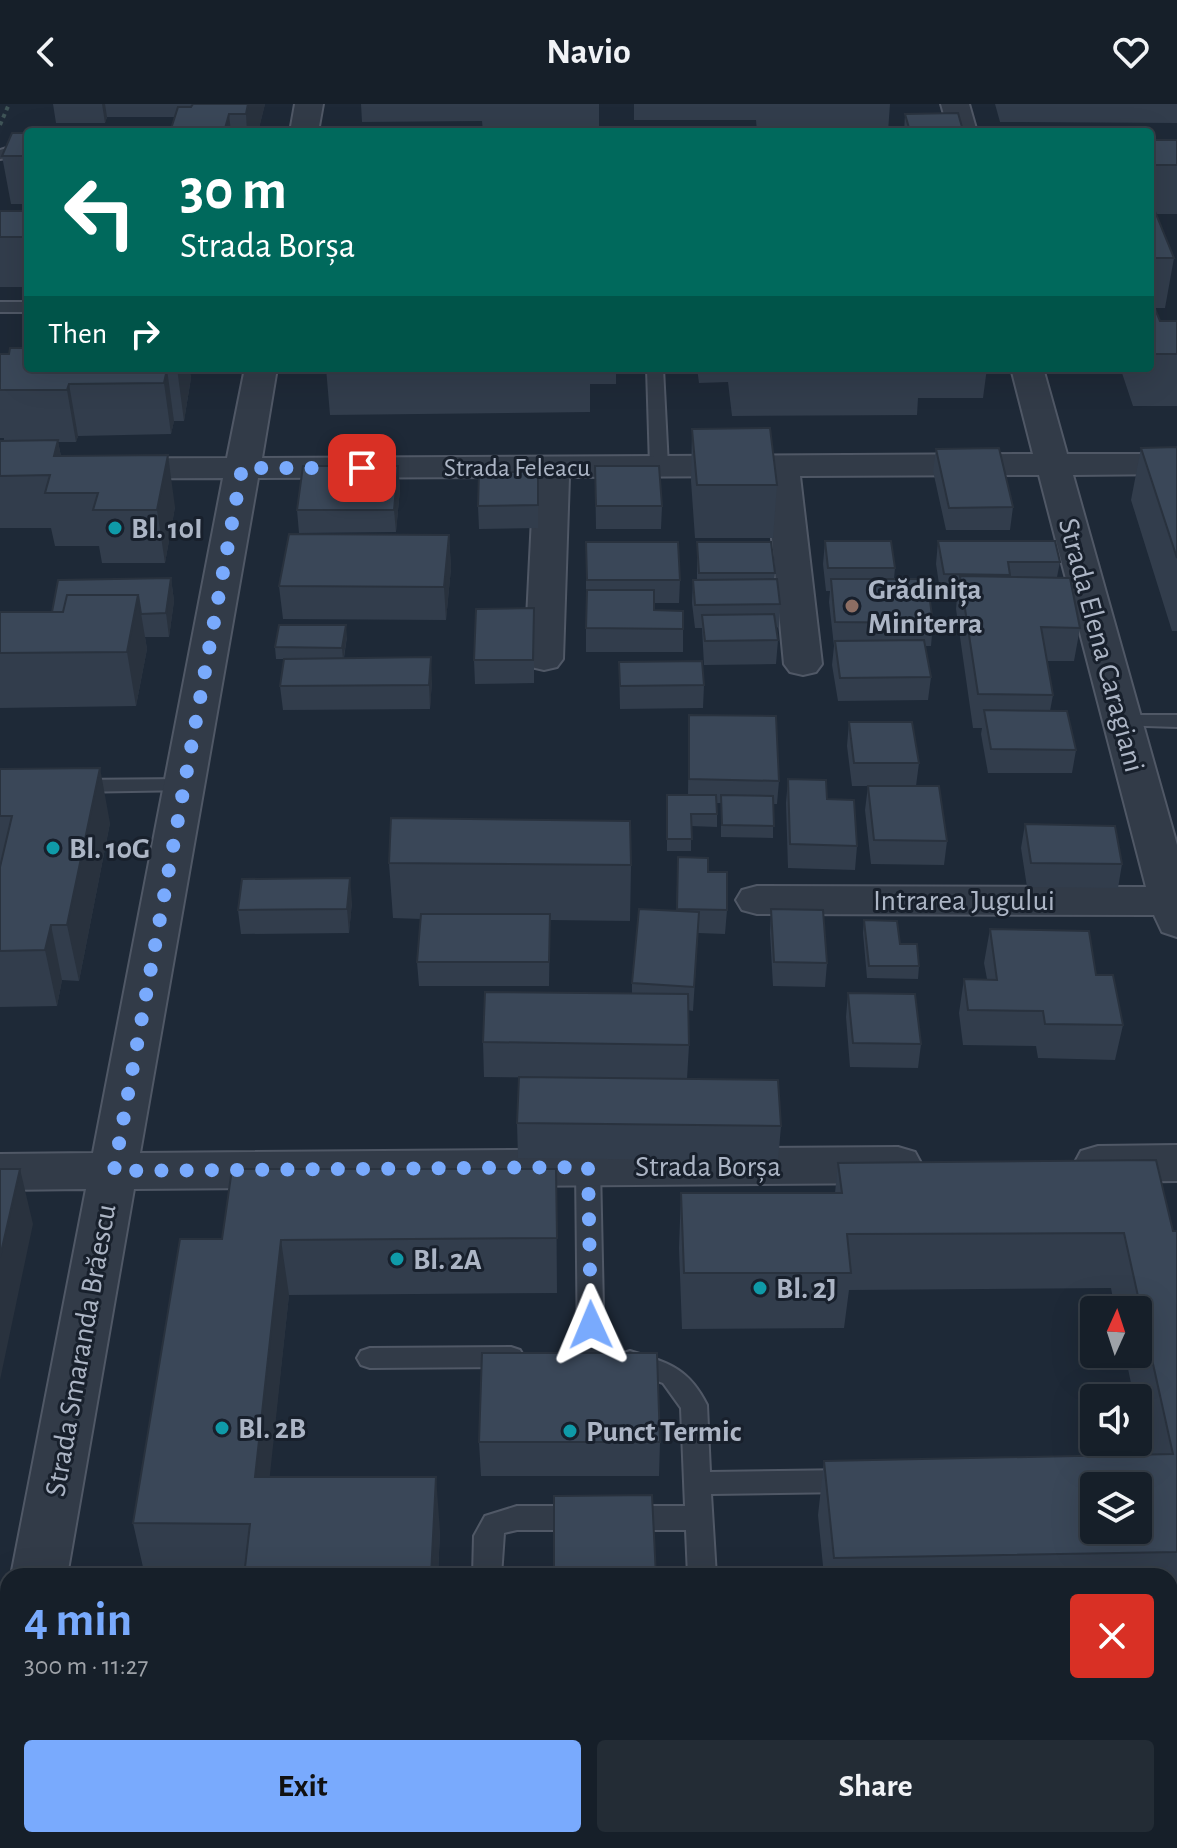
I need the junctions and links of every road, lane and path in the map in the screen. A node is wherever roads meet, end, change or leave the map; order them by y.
1 (9, 104) edge
2 (309, 104) edge
3 (955, 104) edge
4 (0, 125) edge
5 (305, 128) edge
6 (962, 128) edge
7 (24, 150) edge
8 (0, 155) edge
9 (0, 307) edge
10 (24, 307) edge
11 (260, 372) edge
12 (655, 372) edge
13 (1028, 372) edge
14 (1177, 464) edge
15 (1053, 465) junction
16 (659, 466) junction
17 (782, 466) junction
18 (552, 467) junction
19 (242, 468) junction
20 (0, 469) edge
21 (544, 659) dead end
22 (803, 664) dead end
23 (1122, 721) junction
24 (1177, 721) edge
25 (184, 785) junction
26 (46, 786) edge
27 (757, 900) dead end
28 (1174, 911) edge
29 (1177, 1163) edge
30 (1053, 1164) edge
31 (944, 1165) edge
32 (588, 1167) junction
33 (114, 1171) junction
34 (0, 1172) edge
35 (591, 1356) junction
36 (528, 1357) edge
37 (560, 1357) edge
38 (370, 1358) dead end
39 (881, 1481) edge
40 (698, 1483) junction
41 (699, 1518) junction
42 (40, 1568) edge
43 (487, 1568) edge
44 (702, 1568) edge

1 - 4 path
2 - 5 street
3 - 6 street
7 - 8 lane
9 - 10 lane
11 - 19 street, Strada Smaranda Brăescu
12 - 16 lane
13 - 15 street, Strada Elena Caragiani
14 - 15 street, Strada Feleacu
15 - 17 street, Strada Feleacu
15 - 23 street, Strada Elena Caragiani
16 - 17 street, Strada Feleacu
16 - 18 street, Strada Feleacu
17 - 22 street
18 - 19 street, Strada Feleacu
18 - 21 street
19 - 20 street, Strada Feleacu
19 - 25 street, Strada Smaranda Brăescu
23 - 24 lane
23 - 28 street, Strada Elena Caragiani
25 - 26 lane
25 - 33 street, Strada Smaranda Brăescu
27 - 28 street, Intrarea Jugului
29 - 30 street
31 - 32 street, Strada Borșa
32 - 33 street, Strada Borșa
32 - 35 lane
33 - 34 street, Strada Borșa
33 - 42 street, Strada Smaranda Brăescu
35 - 37 lane
35 - 40 lane
36 - 38 lane
39 - 40 lane
40 - 41 lane
41 - 43 lane
41 - 44 lane

